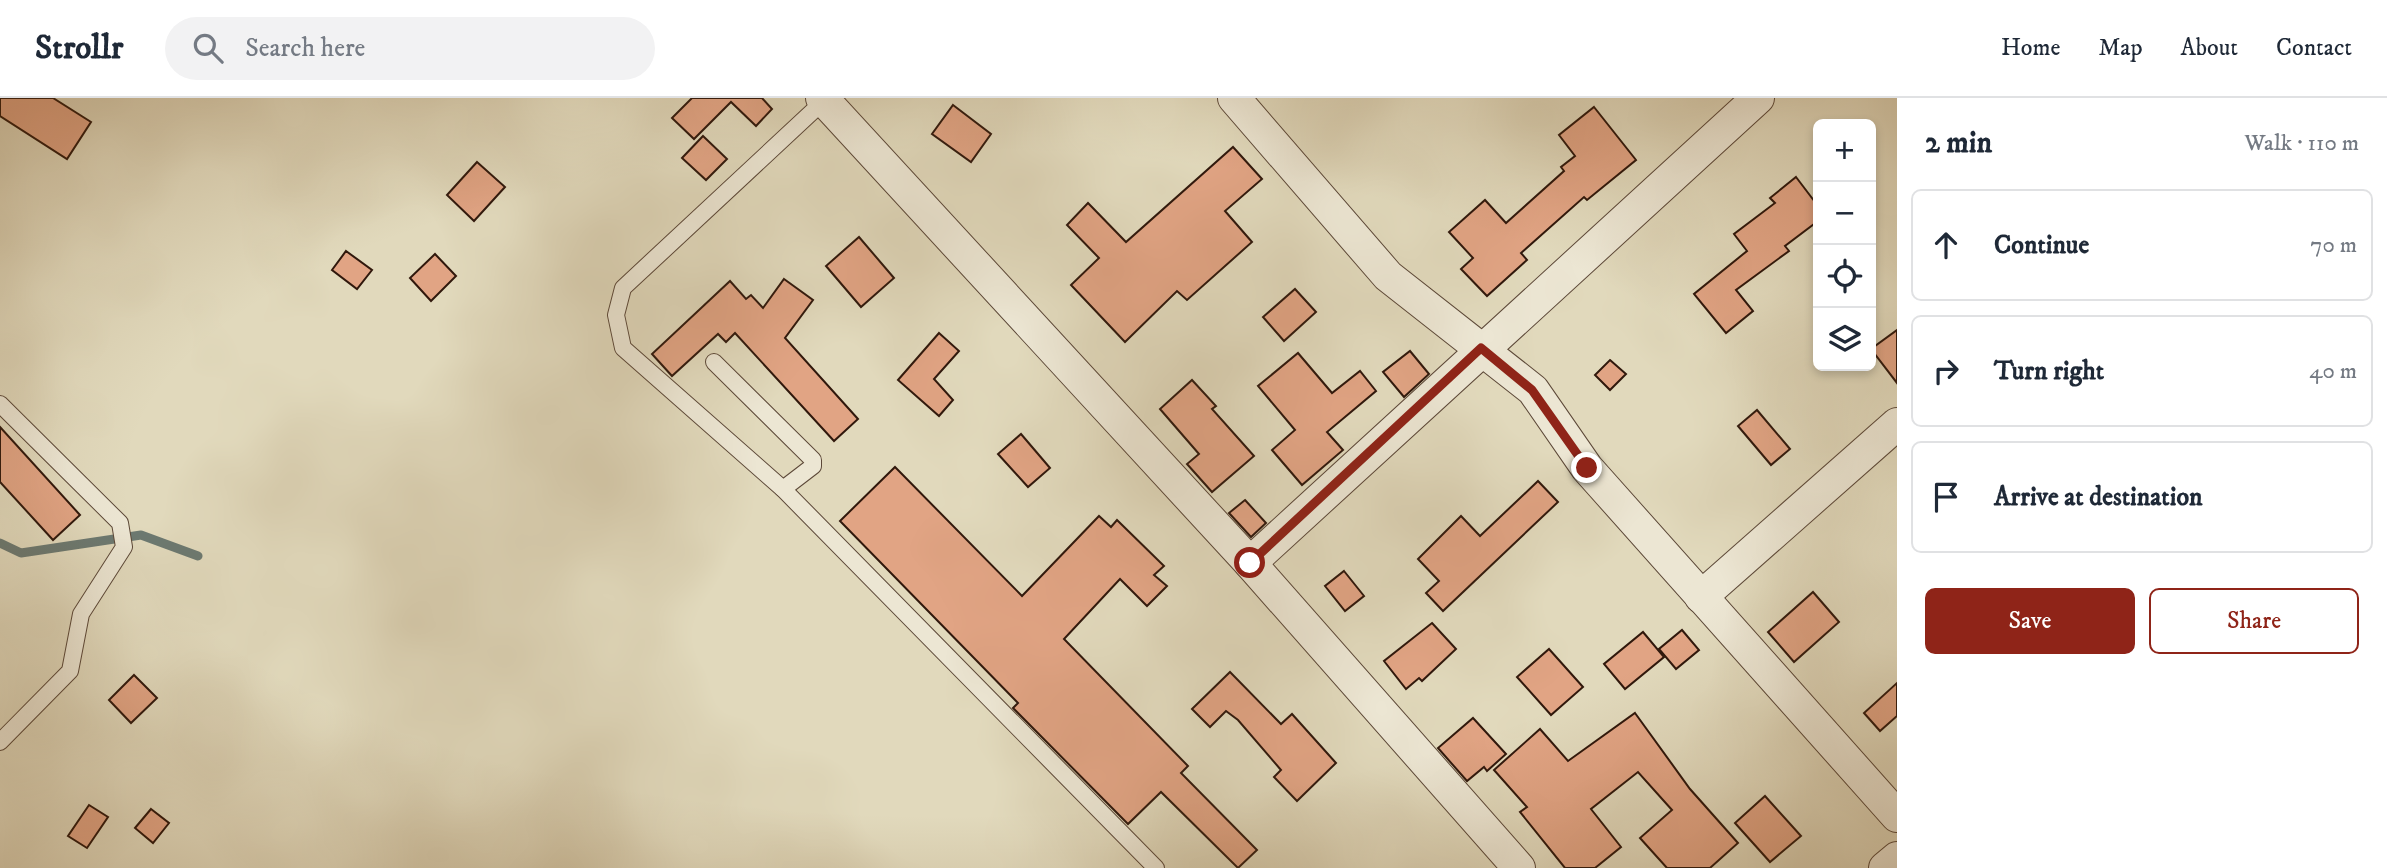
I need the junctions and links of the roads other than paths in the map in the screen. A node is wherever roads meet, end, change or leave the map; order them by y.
1 (1234, 98) edge
2 (1758, 98) edge
3 (824, 99) edge
4 (1481, 348) junction
5 (713, 362) dead end
6 (0, 404) edge
7 (1897, 424) edge
8 (783, 489) junction
9 (1250, 563) junction
10 (1701, 597) junction
11 (0, 742) edge
12 (1897, 816) edge
13 (1897, 858) edge
14 (1156, 868) edge
15 (1519, 868) edge
16 (1885, 868) edge

1 - 4 street
2 - 4 street
3 - 8 lane
3 - 9 street
4 - 9 street
4 - 10 street
5 - 8 lane
6 - 11 lane
7 - 10 street
8 - 14 lane
9 - 15 street
10 - 12 street
13 - 16 street

